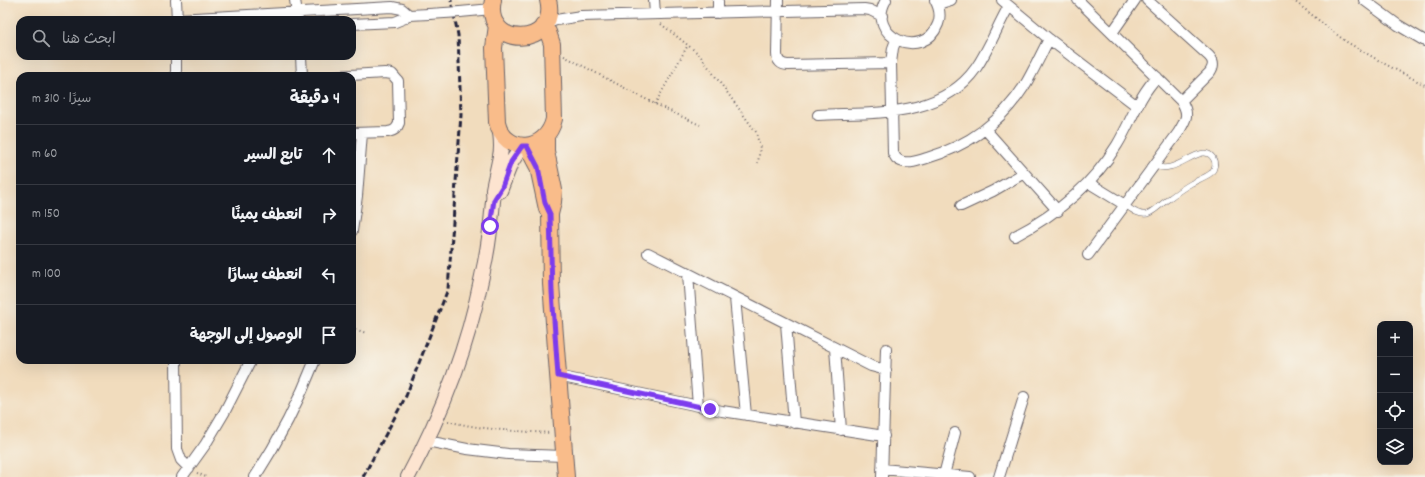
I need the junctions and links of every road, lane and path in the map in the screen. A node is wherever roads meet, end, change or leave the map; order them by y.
1 (176, 0) edge
2 (295, 0) edge
3 (548, 0) edge
4 (654, 0) edge
5 (718, 0) edge
6 (778, 0) edge
7 (886, 0) edge
8 (951, 0) edge
9 (1078, 0) edge
10 (1136, 0) edge
11 (1147, 0) edge
12 (1293, 0) edge
13 (1364, 0) edge
14 (936, 2) edge
15 (1005, 3) edge
16 (492, 5) edge
17 (837, 5) edge
18 (778, 11) junction
19 (718, 13) junction
20 (655, 14) junction
21 (409, 15) junction
22 (177, 16) edge
23 (298, 16) edge
24 (882, 16) junction
25 (356, 24) edge
26 (497, 25) junction
27 (544, 25) junction
28 (1112, 33) junction
29 (1049, 39) junction
30 (896, 40) junction
31 (1425, 41) edge
32 (688, 45) junction
33 (553, 50) junction
34 (176, 60) edge
35 (301, 60) edge
36 (891, 63) junction
37 (176, 72) edge
38 (302, 72) edge
39 (356, 75) edge
40 (1157, 77) junction
41 (1425, 85) edge
42 (1181, 101) junction
43 (655, 104) junction
44 (1137, 106) junction
45 (892, 111) junction
46 (818, 115) dead end
47 (700, 125) dead end
48 (985, 129) junction
49 (500, 132) junction
50 (357, 133) edge
51 (546, 136) junction
52 (525, 146) junction
53 (758, 163) dead end
54 (1154, 165) junction
55 (1024, 172) junction
56 (1089, 183) junction
57 (494, 200) junction
58 (356, 202) edge
59 (1125, 205) junction
60 (960, 206) dead end
61 (1058, 211) junction
62 (550, 214) junction
63 (1015, 236) dead end
64 (648, 253) dead end
65 (1088, 255) dead end
66 (688, 274) junction
67 (735, 298) junction
68 (786, 323) junction
69 (356, 329) edge
70 (366, 333) dead end
71 (836, 348) junction
72 (886, 349) dead end
73 (176, 364) edge
74 (249, 364) edge
75 (313, 364) edge
76 (886, 370) junction
77 (558, 376) junction
78 (1024, 397) dead end
79 (698, 406) junction
80 (746, 415) junction
81 (437, 418) junction
82 (794, 423) junction
83 (841, 430) junction
84 (955, 433) dead end
85 (562, 434) junction
86 (884, 436) junction
87 (427, 441) junction
88 (564, 456) junction
89 (189, 468) junction
90 (882, 473) edge
91 (944, 474) junction
92 (182, 477) edge
93 (255, 477) edge
94 (409, 477) edge
95 (566, 477) edge
96 (970, 477) edge
97 (1000, 477) edge

1 - 22 street
2 - 23 street
3 - 27 main road
4 - 20 street
5 - 19 street
6 - 18 street
7 - 24 street
8 - 14 street
9 - 28 street
10 - 28 street
11 - 42 street
12 - 41 path
13 - 31 street
14 - 30 street
15 - 29 street
15 - 45 street
16 - 21 street, bridge
16 - 26 main road
17 - 18 street
17 - 24 street
18 - 19 street
18 - 36 street
19 - 20 street
20 - 27 street
20 - 32 path
21 - 23 street
21 - 25 street
24 - 30 street
26 - 27 main road
26 - 49 main road
27 - 33 main road
28 - 40 street
29 - 44 street
29 - 48 street
30 - 36 street
32 - 43 path
32 - 53 path
33 - 43 path
33 - 51 main road
34 - 37 street
35 - 38 street
36 - 45 street
39 - 50 street
40 - 42 street
40 - 44 street
42 - 54 street
43 - 47 path
44 - 56 street
45 - 46 street
45 - 48 street
48 - 55 street
49 - 52 main road
49 - 57 main road
50 - 58 street
51 - 52 main road
51 - 62 main road
52 - 57 main road
52 - 62 main road
54 - 59 street
54 - 59 lane
55 - 60 street
55 - 61 street
56 - 59 street
56 - 61 street
57 - 81 main road
59 - 65 street
61 - 63 street
62 - 77 main road
64 - 66 street
66 - 67 street
66 - 79 street
67 - 68 street
67 - 80 street
68 - 71 street
68 - 82 street
69 - 70 path
71 - 76 street
71 - 83 street
72 - 76 street
73 - 89 street
74 - 89 street
75 - 93 street
76 - 86 street
77 - 79 street
77 - 85 main road
78 - 97 street
79 - 80 street
80 - 82 street
81 - 85 path
81 - 87 main road
82 - 83 street
83 - 86 street
84 - 91 street
85 - 88 main road
86 - 90 street
87 - 88 street
87 - 94 main road
88 - 95 main road
89 - 92 street
90 - 91 street
91 - 96 street

